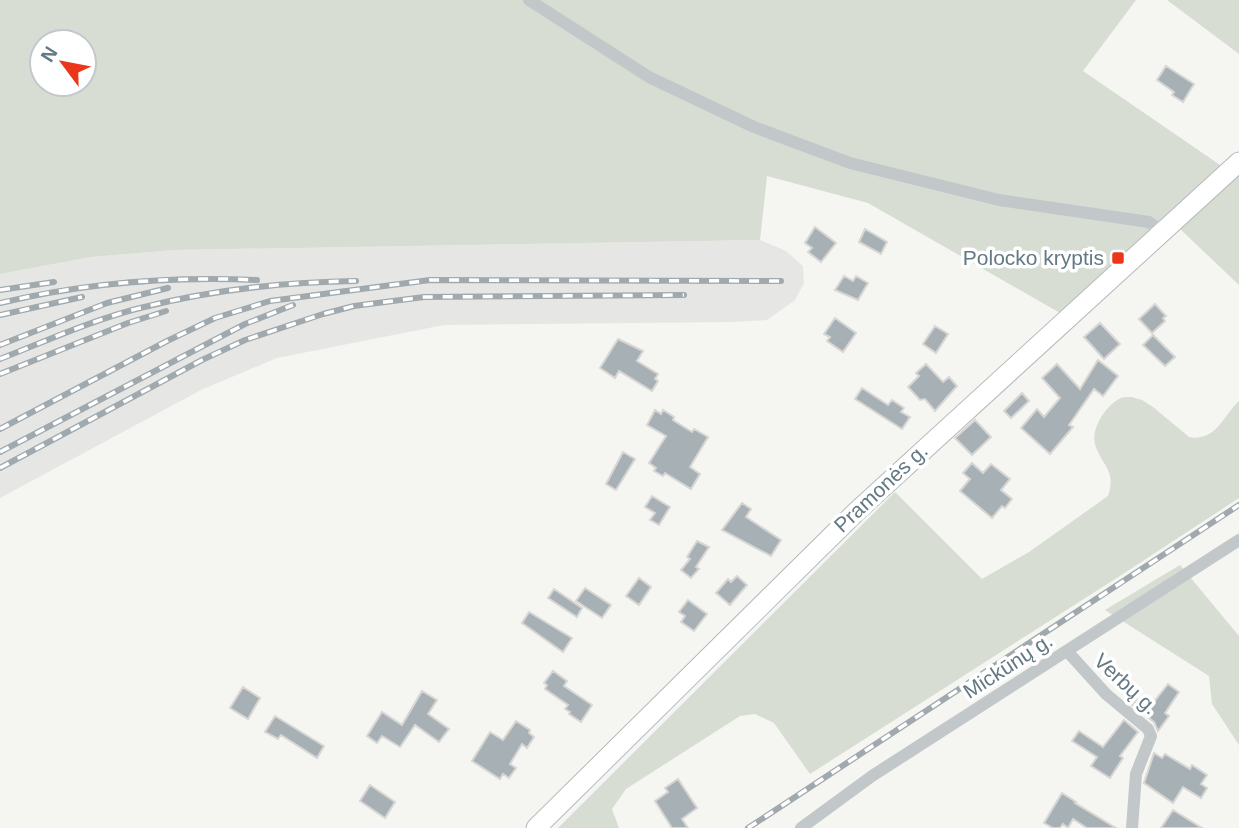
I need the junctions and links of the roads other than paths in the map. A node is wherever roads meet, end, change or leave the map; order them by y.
1 (529, 0) edge
2 (1239, 162) edge
3 (1162, 232) junction
4 (1239, 540) edge
5 (1067, 651) junction
6 (536, 828) edge
7 (801, 828) edge
8 (1132, 828) edge

1 - 3 street
2 - 3 main road, Pramonės g.
3 - 6 main road, Pramonės g.
4 - 5 street, Mickūnų g.
5 - 7 street, Mickūnų g.
5 - 8 street, Verbų g.

